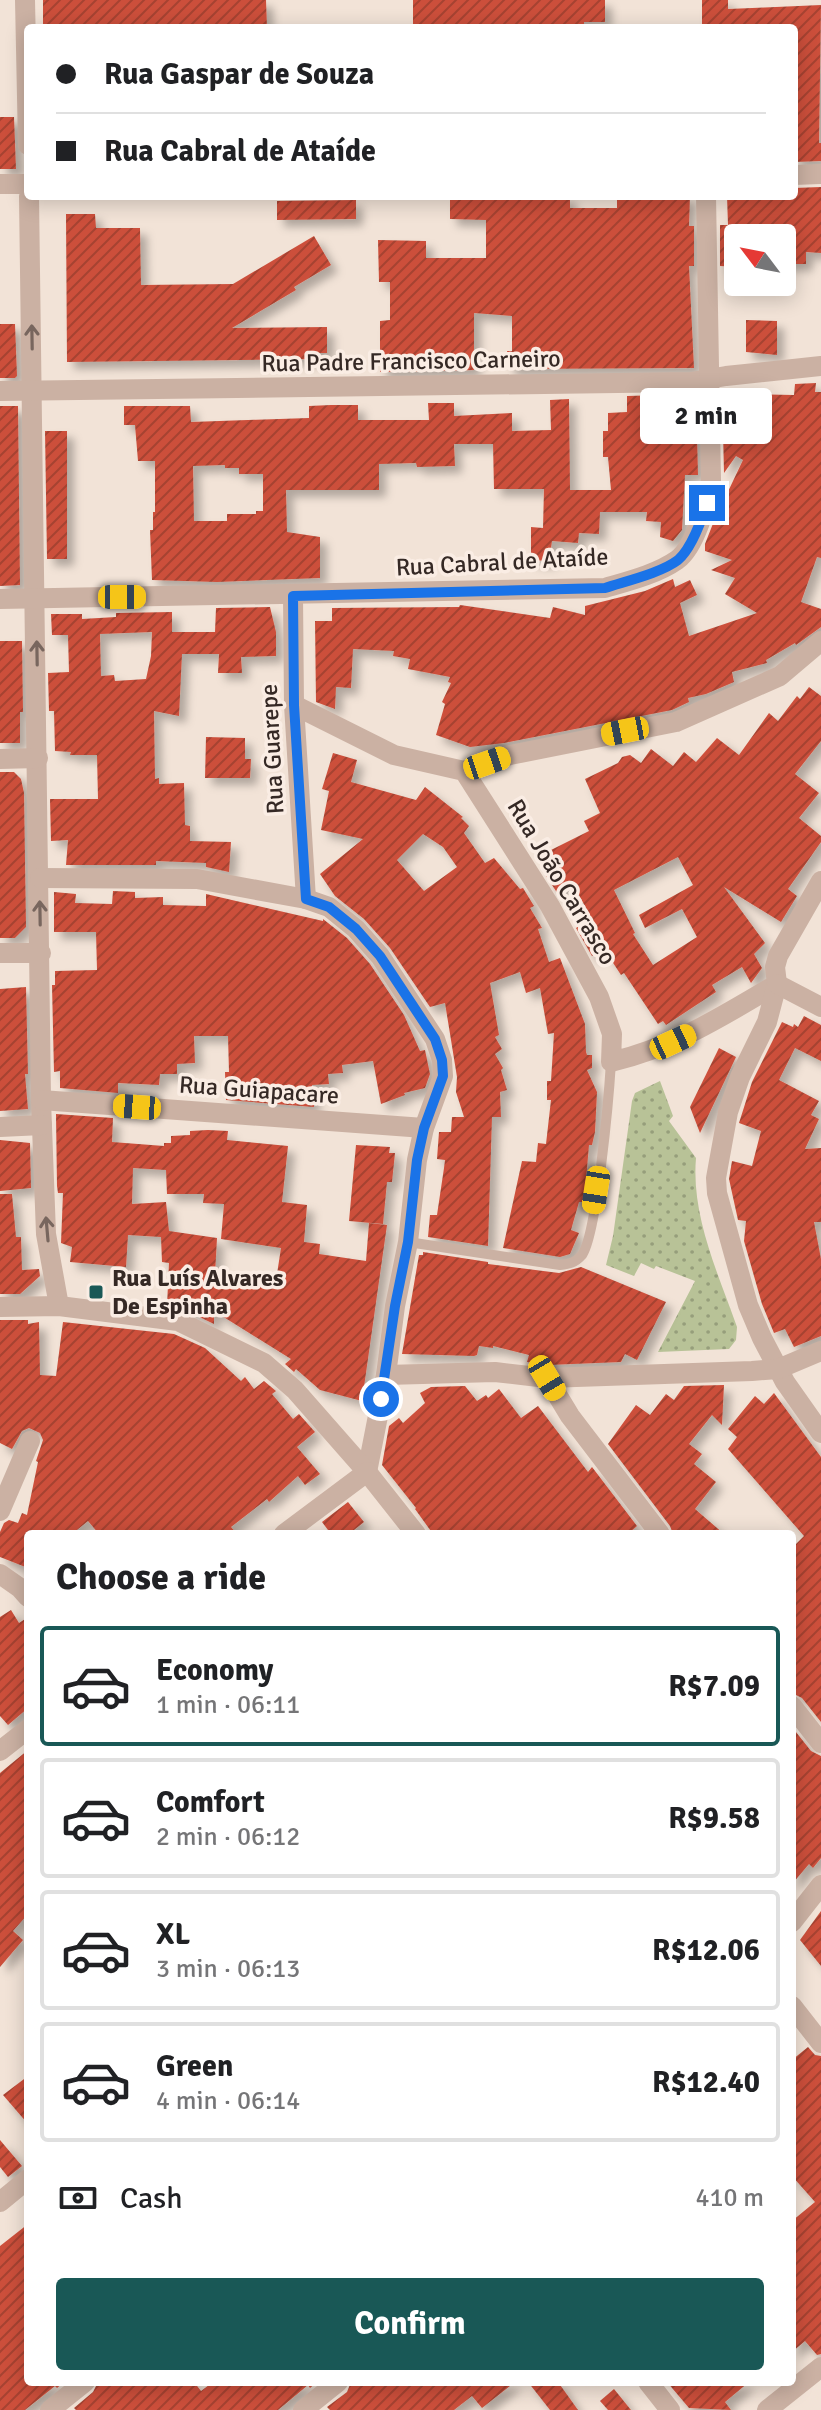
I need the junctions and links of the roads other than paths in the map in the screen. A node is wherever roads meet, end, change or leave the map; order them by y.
1 (25, 0) edge
2 (25, 24) edge
3 (821, 174) edge
4 (798, 175) edge
5 (0, 184) edge
6 (24, 184) edge
7 (29, 200) edge
8 (706, 200) edge
9 (821, 366) edge
10 (709, 380) junction
11 (0, 391) edge
12 (33, 391) junction
13 (293, 596) junction
14 (36, 598) junction
15 (0, 599) edge
16 (821, 641) edge
17 (294, 705) junction
18 (38, 758) junction
19 (0, 759) edge
20 (464, 771) junction
21 (40, 878) junction
22 (821, 881) edge
23 (306, 899) junction
24 (0, 953) edge
25 (41, 953) junction
26 (777, 984) junction
27 (821, 1007) edge
28 (611, 1062) junction
29 (41, 1100) junction
30 (42, 1125) junction
31 (0, 1127) edge
32 (424, 1128) junction
33 (408, 1242) junction
34 (59, 1306) junction
35 (0, 1307) edge
36 (821, 1351) edge
37 (778, 1369) junction
38 (386, 1375) junction
39 (547, 1378) junction
40 (821, 1433) edge
41 (30, 1441) dead end
42 (367, 1472) junction
43 (0, 1511) edge
44 (289, 1530) edge
45 (413, 1530) edge
46 (657, 1530) edge
47 (0, 1574) edge
48 (24, 1594) edge
49 (796, 1711) edge
50 (24, 1732) edge
51 (821, 1743) edge
52 (0, 1751) edge
53 (821, 1885) edge
54 (796, 1917) edge
55 (796, 2011) edge
56 (821, 2043) edge
57 (24, 2182) edge
58 (0, 2202) edge
59 (821, 2367) edge
60 (80, 2386) edge
61 (333, 2386) edge
62 (651, 2386) edge
63 (50, 2410) edge
64 (303, 2410) edge
65 (670, 2410) edge
66 (767, 2410) edge

1 - 2 street
3 - 4 street
5 - 6 street
12 -> 7 street
8 - 10 street, Rua Cabral de Ataíde
9 - 10 street, Rua Padre Francisco Carneiro
10 - 12 street, Rua Padre Francisco Carneiro
10 - 13 street, Rua Cabral de Ataíde
11 - 12 street, Rua Padre Francisco Carneiro
12 - 14 street
13 - 14 street, Rua Cabral de Ataíde
13 - 17 street, Rua Guarepe
14 - 15 street, Rua Cabral de Ataíde
18 -> 14 street
16 - 20 street
17 - 20 street
17 - 23 street, Rua Guarepe
18 - 19 street
18 - 21 street
20 - 28 street, Rua João Carrasco
21 - 23 street
25 -> 21 street
22 - 26 street
23 - 32 street
24 - 25 street
25 - 29 street
26 - 27 street
26 - 28 street
26 - 37 street
28 - 33 lane
29 - 30 street
29 - 32 street, Rua Guiapacare
30 - 31 street
34 -> 30 street
32 - 33 street
33 - 38 street
34 - 35 street
34 - 42 street
36 - 37 street
37 - 39 street
37 - 40 street
38 - 39 street
38 - 42 street
39 - 46 street
41 - 43 street
42 - 44 street
42 - 45 street
47 - 48 street
49 - 51 street
50 - 52 street
53 - 54 street
55 - 56 street
57 - 58 street
59 - 66 street
60 - 63 street
61 - 64 street
62 - 65 street

